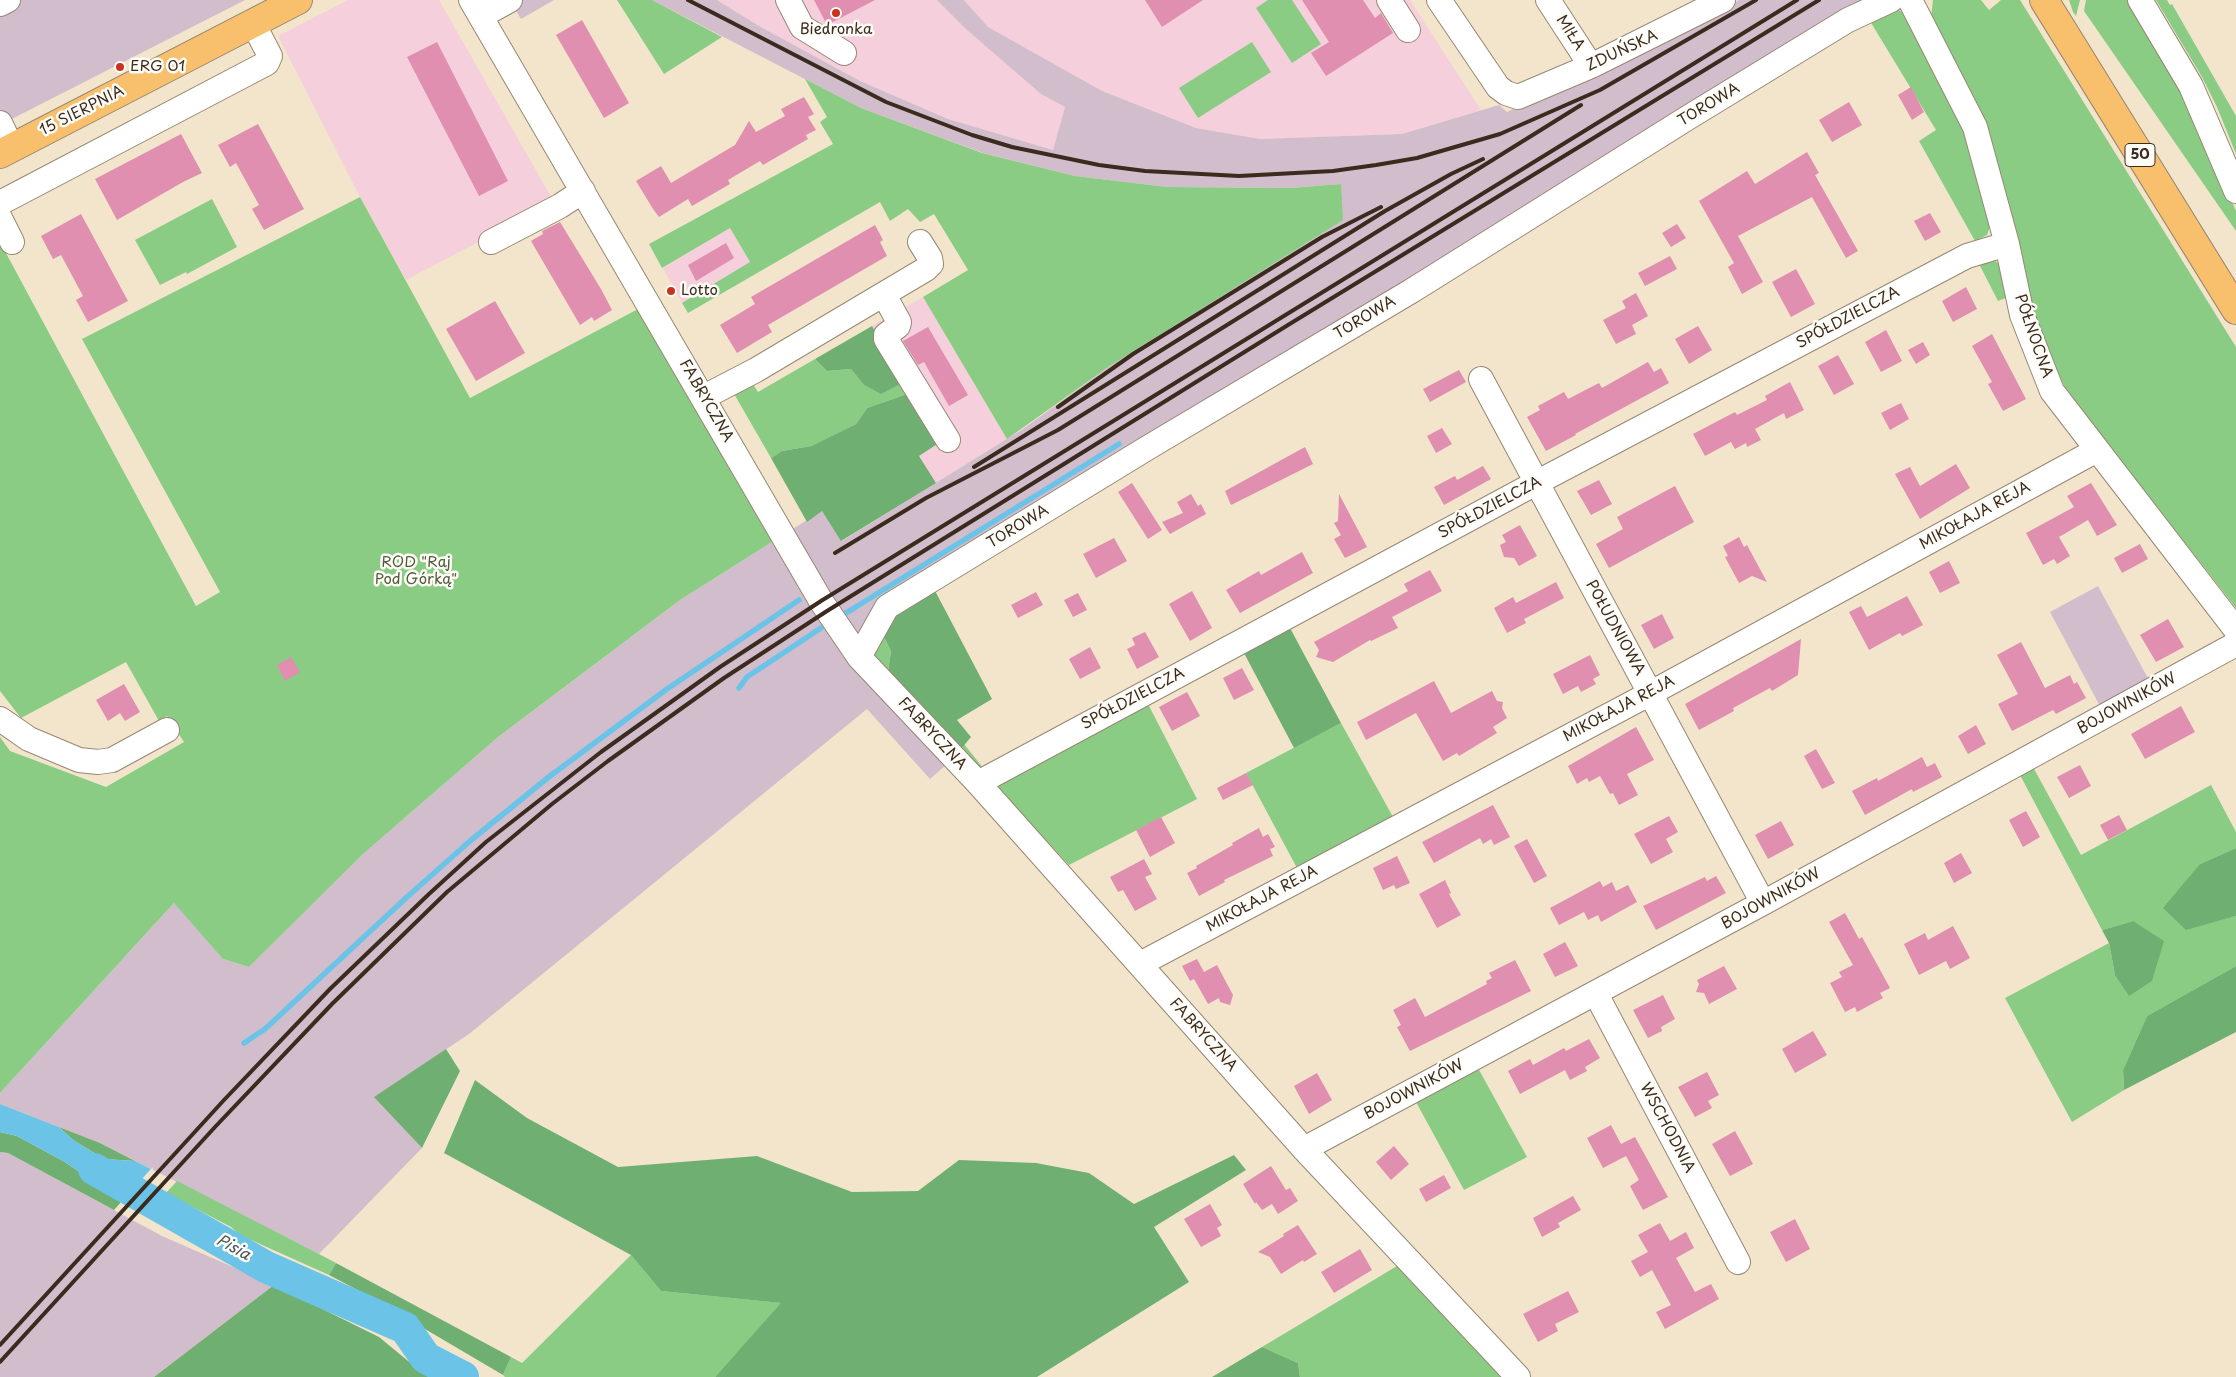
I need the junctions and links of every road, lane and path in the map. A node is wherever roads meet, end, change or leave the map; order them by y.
1 (8, 0) edge
2 (298, 0) edge
3 (510, 0) edge
4 (788, 0) edge
5 (1389, 0) edge
6 (1440, 0) edge
7 (1548, 0) edge
8 (1723, 0) edge
9 (1891, 0) edge
10 (1910, 0) edge
11 (2044, 0) edge
12 (2140, 0) edge
13 (0, 4) edge
14 (476, 8) edge
15 (254, 23) junction
16 (1408, 30) dead end
17 (844, 53) dead end
18 (1591, 66) junction
19 (0, 123) edge
20 (6, 151) edge
21 (583, 191) junction
22 (2236, 192) edge
23 (0, 203) edge
24 (0, 218) edge
25 (12, 242) dead end
26 (491, 242) dead end
27 (920, 242) dead end
28 (2007, 244) junction
29 (884, 295) junction
30 (2236, 310) edge
31 (1481, 379) dead end
32 (704, 397) junction
33 (948, 440) dead end
34 (2097, 450) junction
35 (1536, 483) junction
36 (2236, 630) edge
37 (2236, 644) edge
38 (859, 657) junction
39 (1651, 693) junction
40 (0, 719) edge
41 (167, 730) dead end
42 (978, 783) junction
43 (1763, 903) junction
44 (1140, 964) junction
45 (1596, 994) junction
46 (1304, 1149) junction
47 (1738, 1262) dead end
48 (1518, 1377) edge

1 - 13 street
2 - 15 main road, 15 SIERPNIA
3 - 14 street
4 - 17 street
5 - 16 street
6 - 18 street, ZDUŃSKA
7 - 18 street, MIŁA
8 - 18 street, ZDUŃSKA
9 - 38 street, TOROWA
10 - 28 street, PÓŁNOCNA
11 - 30 main road, 50
12 - 22 street
14 - 21 street, FABRYCZNA
15 - 20 main road, 15 SIERPNIA
15 - 23 street
19 - 20 street
21 - 26 street
21 - 32 street, FABRYCZNA
24 - 25 street
27 - 29 street
28 - 34 street, PÓŁNOCNA
28 - 35 street, SPÓŁDZIELCZA
29 - 32 street
29 - 33 street
31 - 35 street, POŁUDNIOWA
32 - 38 street, FABRYCZNA
34 - 36 street, PÓŁNOCNA
34 - 39 street, MIKOŁAJA REJA
35 - 39 street, POŁUDNIOWA
35 - 42 street, SPÓŁDZIELCZA
37 - 43 street, BOJOWNIKÓW
38 - 42 street, FABRYCZNA
39 - 43 street, POŁUDNIOWA
39 - 44 street, MIKOŁAJA REJA
40 - 41 street
42 - 44 street, FABRYCZNA
43 - 45 street, BOJOWNIKÓW
44 - 46 street, FABRYCZNA
45 - 46 street, BOJOWNIKÓW
45 - 47 street, WSCHODNIA
46 - 48 street, FABRYCZNA

